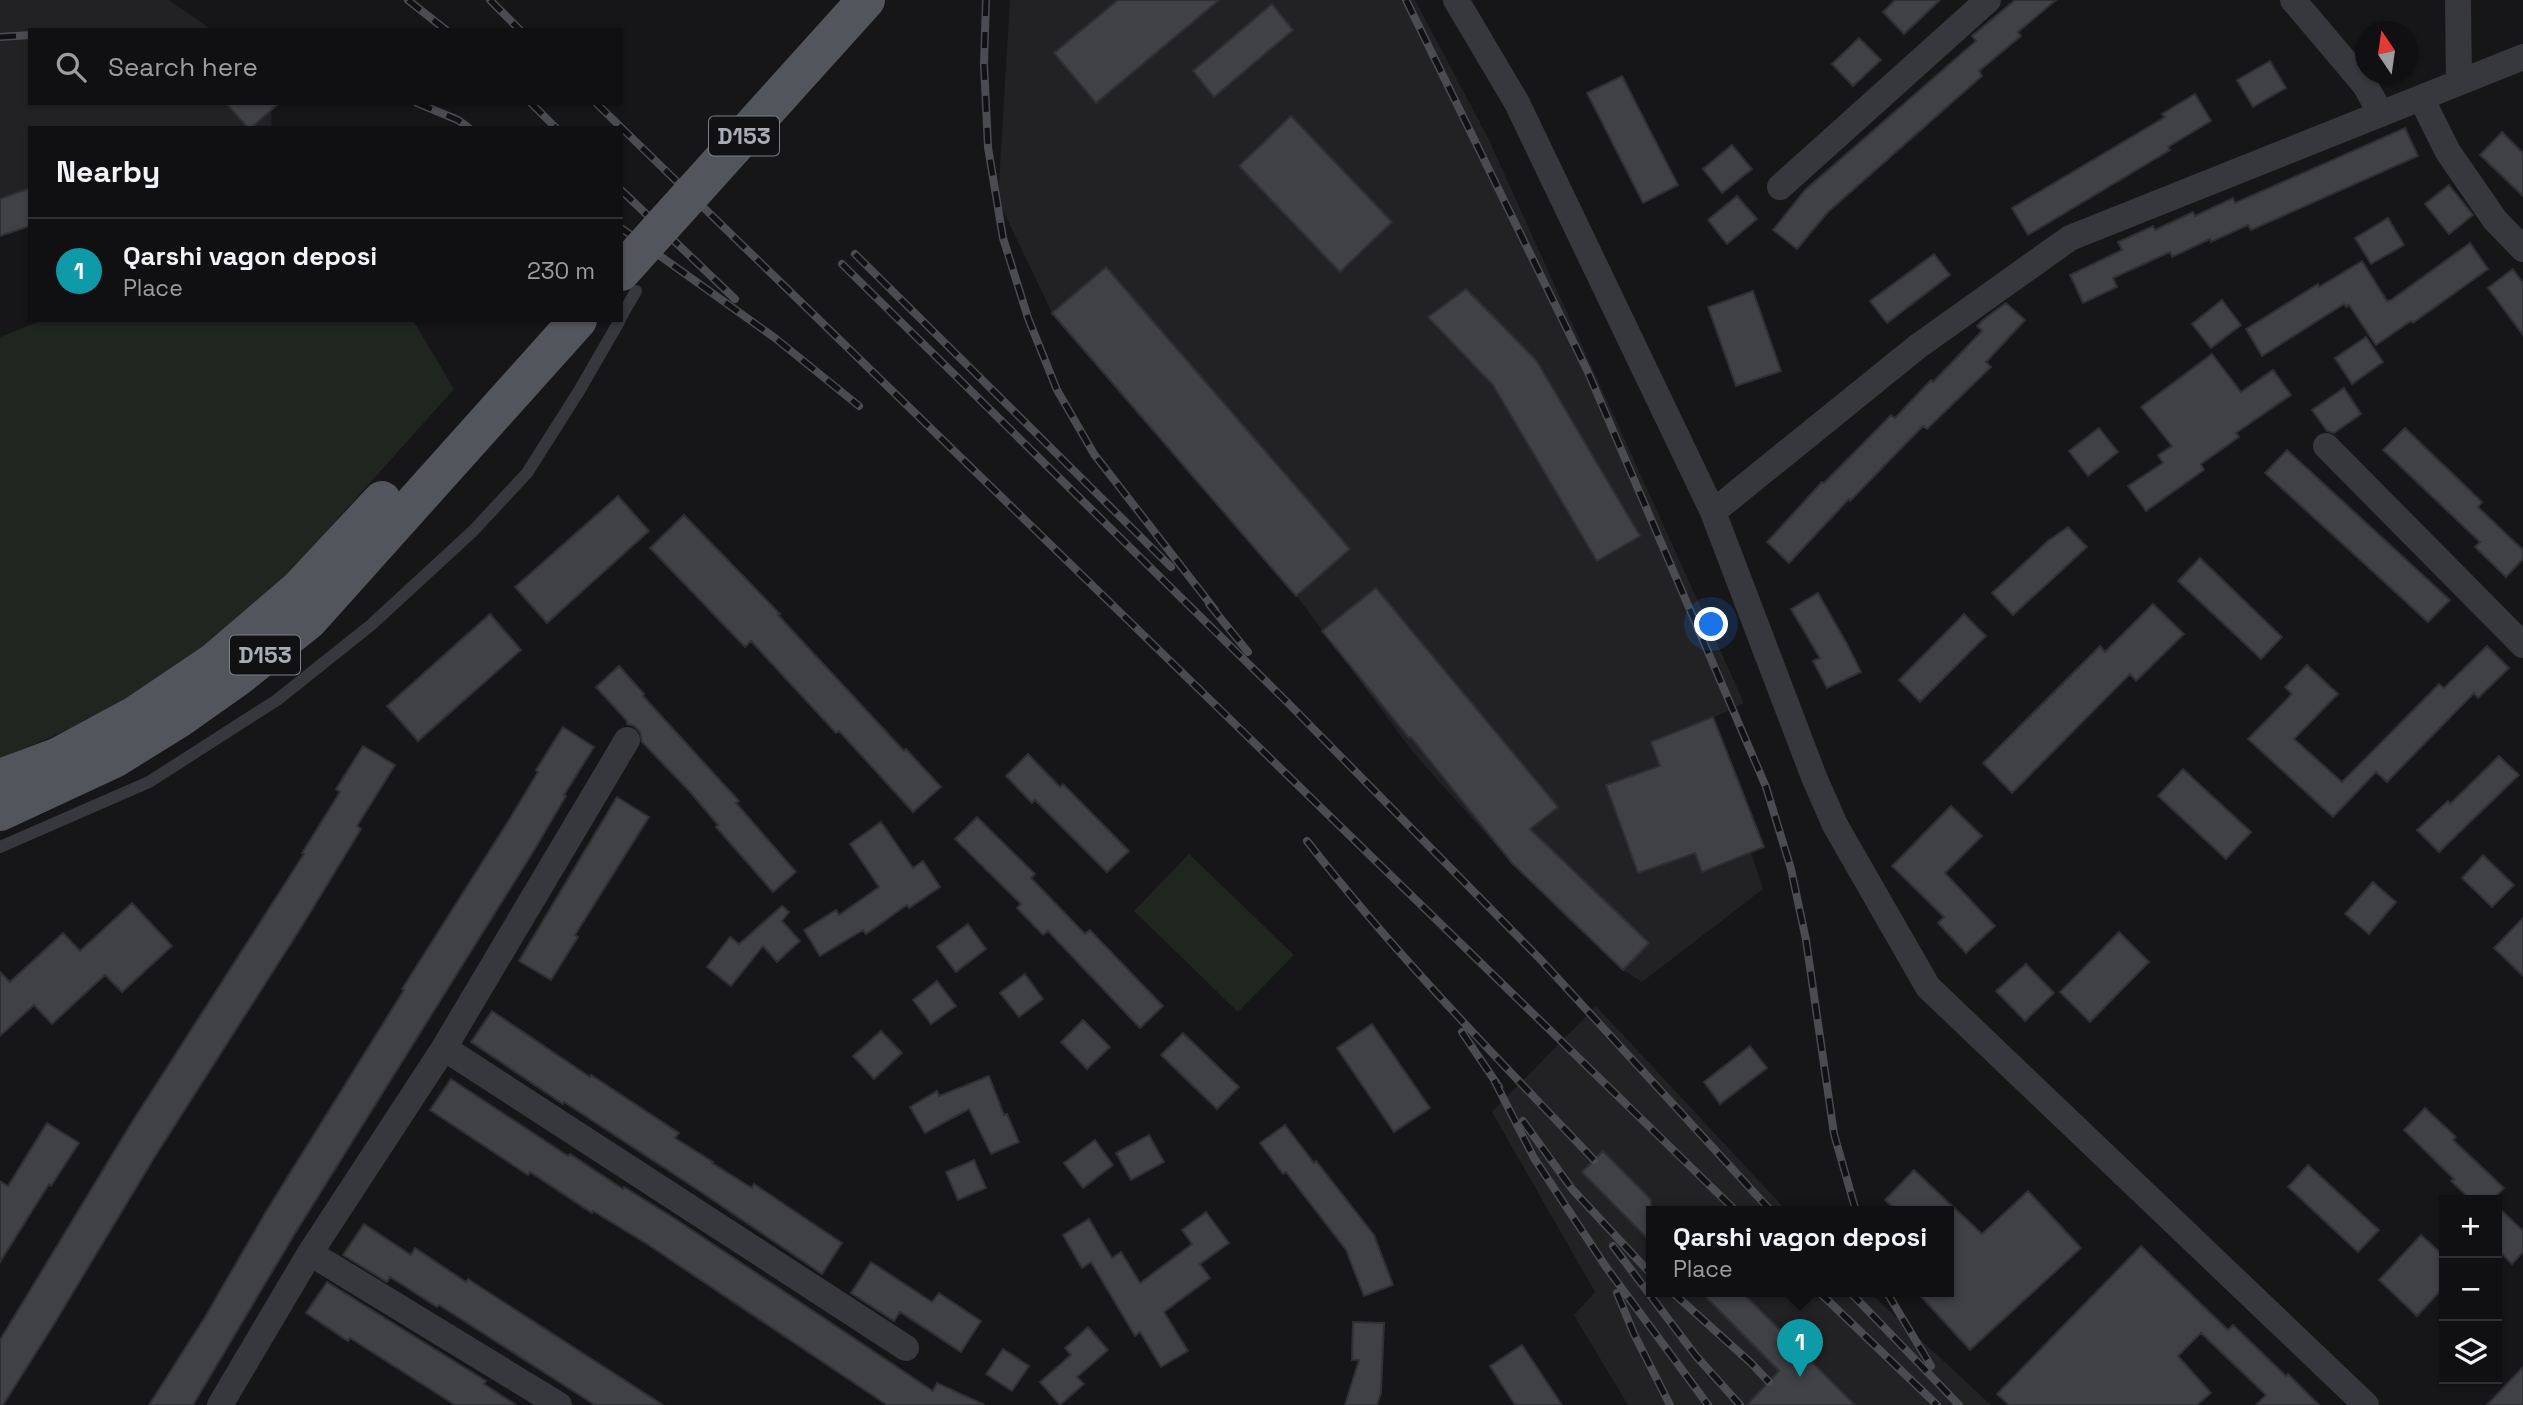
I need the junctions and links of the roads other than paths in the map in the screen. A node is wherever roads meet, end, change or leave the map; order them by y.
1 (835, 0) edge
2 (866, 0) edge
3 (1456, 0) edge
4 (1989, 0) edge
5 (2293, 0) edge
6 (2458, 0) edge
7 (2523, 57) edge
8 (2459, 82) junction
9 (2421, 98) junction
10 (2381, 114) junction
11 (1780, 187) dead end
12 (623, 235) edge
13 (2523, 249) edge
14 (629, 281) edge
15 (623, 306) edge
16 (545, 322) edge
17 (576, 322) edge
18 (618, 322) edge
19 (470, 423) junction
20 (2326, 446) dead end
21 (1713, 512) junction
22 (2523, 645) edge
23 (627, 740) dead end
24 (0, 778) edge
25 (0, 812) edge
26 (0, 847) edge
27 (444, 1048) junction
28 (310, 1252) junction
29 (905, 1348) dead end
30 (220, 1405) edge
31 (559, 1405) edge
32 (2366, 1405) edge

1 - 12 main road, D153
2 - 14 main road, D153, bridge
3 - 21 street
4 - 11 street
5 - 10 street
6 - 8 street
7 - 8 street
8 - 9 street
9 - 10 street
9 - 13 street
10 - 21 street
14 - 15 lane
16 - 19 main road, D153
17 - 19 main road, D153
18 - 26 lane
19 - 24 main road, D153
19 - 25 main road, D153
20 - 22 street
21 - 32 street
23 - 27 street
27 - 28 street
27 - 29 street
28 - 30 street
28 - 31 street

